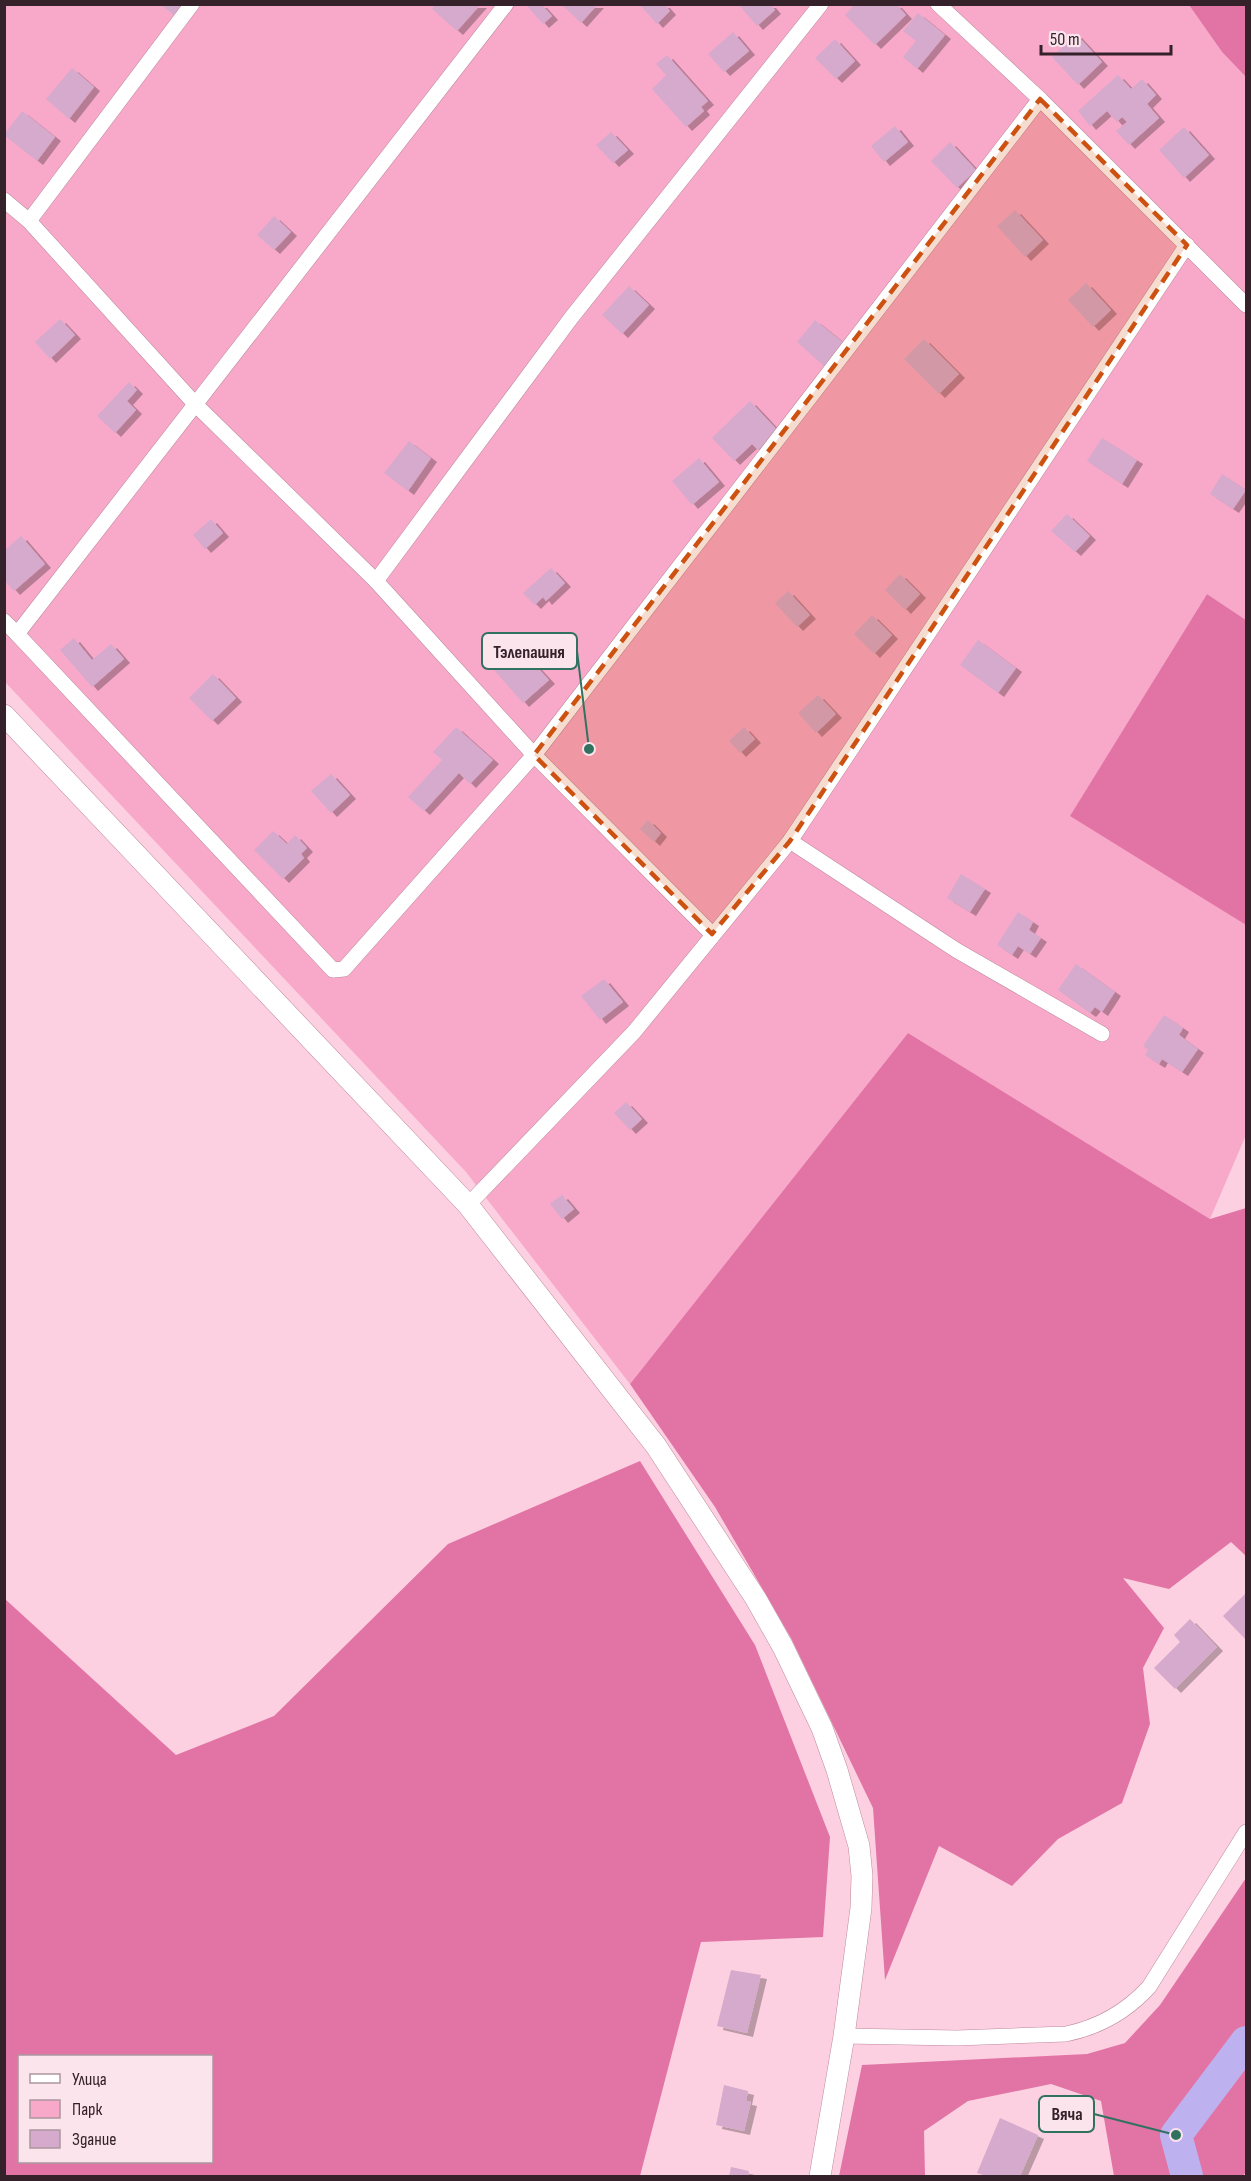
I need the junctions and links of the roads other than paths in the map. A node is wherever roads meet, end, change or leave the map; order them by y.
1 (192, 4) edge
2 (506, 4) edge
3 (821, 4) edge
4 (938, 4) edge
5 (1040, 99) junction
6 (4, 200) edge
7 (29, 221) junction
8 (1187, 245) junction
9 (1246, 305) edge
10 (196, 405) junction
11 (376, 581) junction
12 (4, 621) edge
13 (17, 634) junction
14 (4, 715) edge
15 (534, 755) junction
16 (790, 842) junction
17 (712, 934) junction
18 (1102, 1034) dead end
19 (468, 1205) junction
20 (1246, 1832) edge
21 (844, 2036) junction
22 (820, 2176) edge

1 - 7 street
2 - 10 street
3 - 11 street
4 - 5 street
5 - 8 street
5 - 15 street
6 - 7 street
7 - 10 street
8 - 9 street
8 - 16 street
10 - 11 street
10 - 13 street
11 - 15 street
12 - 13 street
13 - 15 street
14 - 19 street
15 - 17 street
16 - 17 street
16 - 18 street
17 - 19 street
19 - 21 street
20 - 21 street
21 - 22 street

